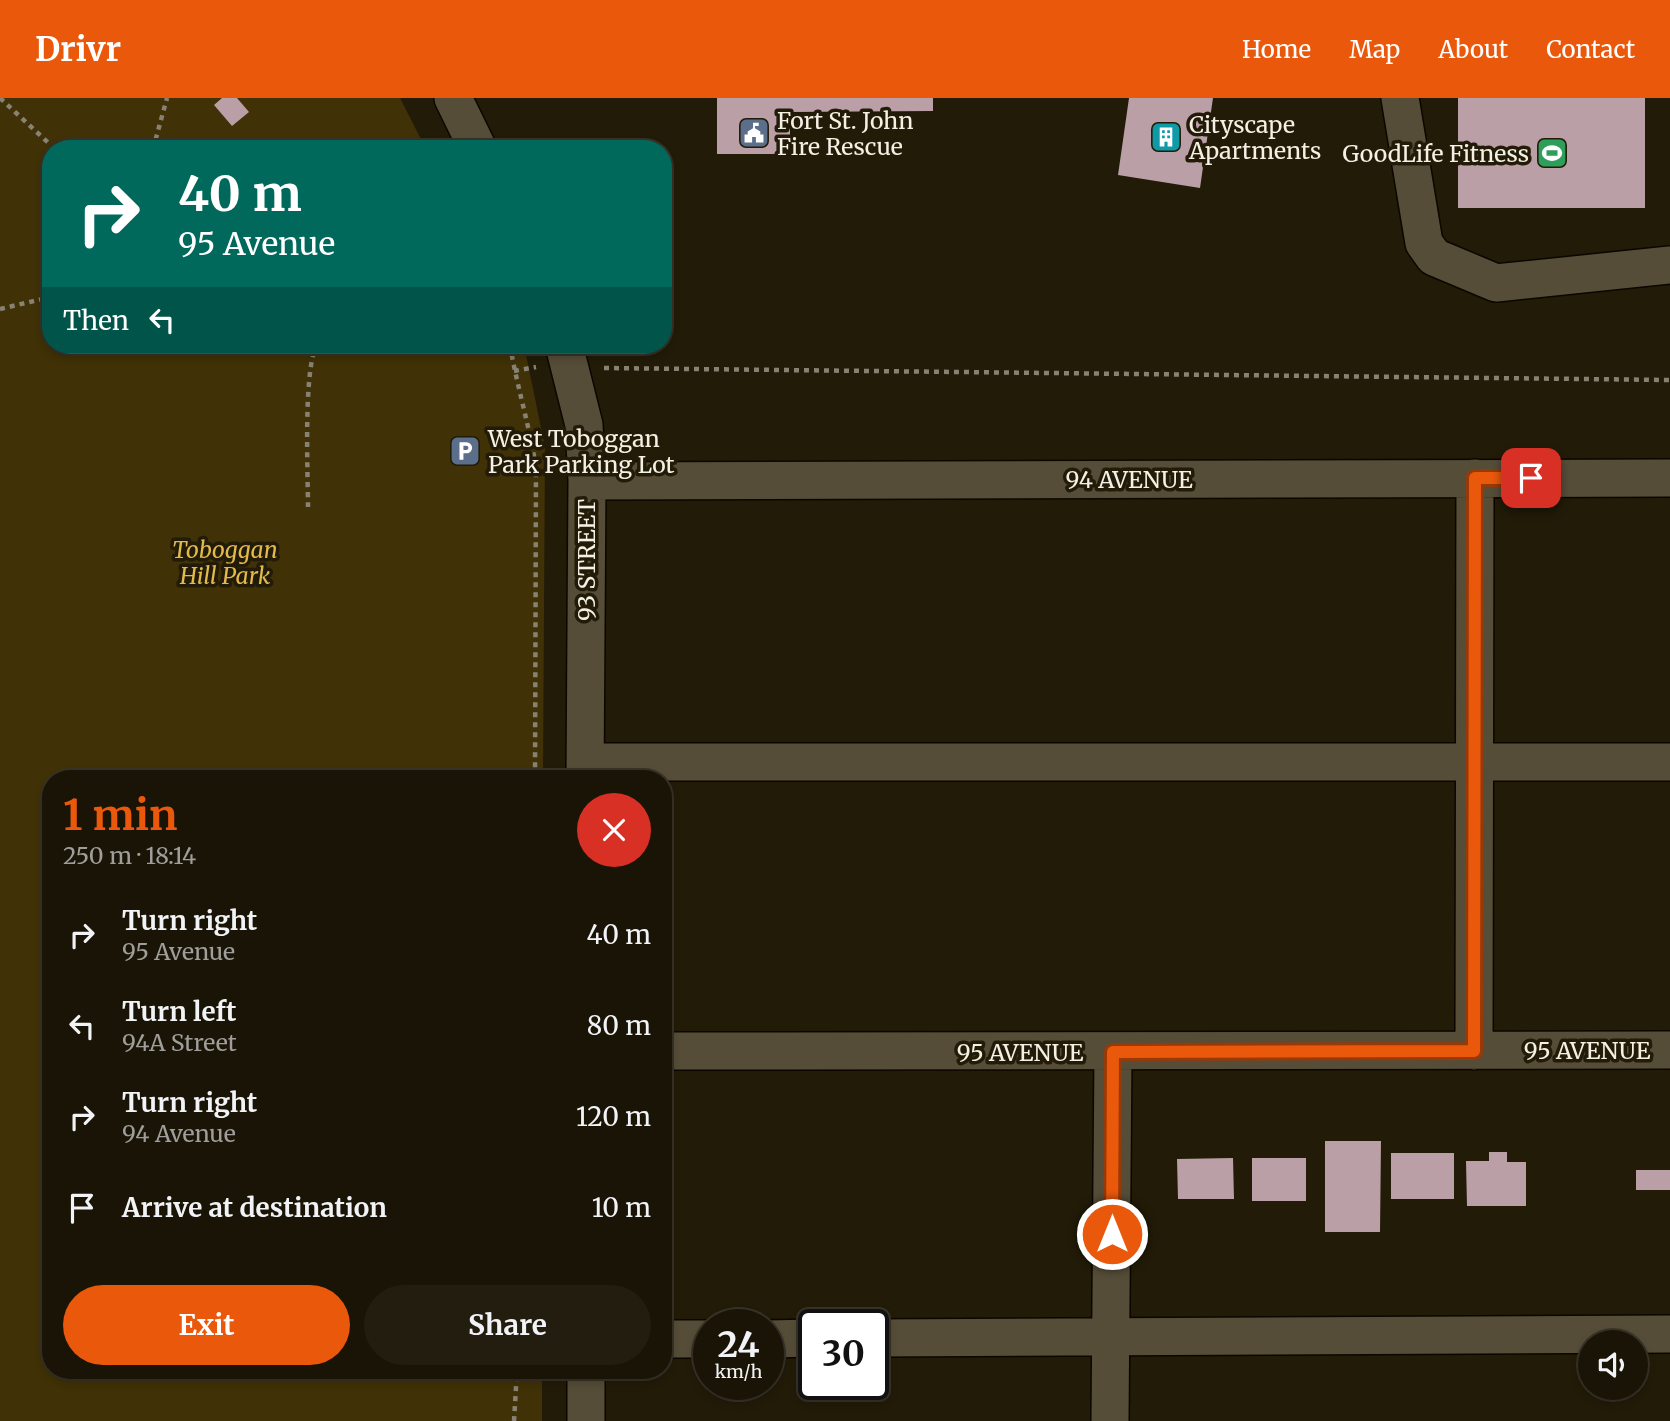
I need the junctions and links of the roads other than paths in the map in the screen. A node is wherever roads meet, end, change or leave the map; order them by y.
1 (453, 98) edge
2 (1400, 98) edge
3 (474, 140) edge
4 (1670, 265) edge
5 (556, 355) edge
6 (1475, 478) junction
7 (1670, 478) edge
8 (587, 481) junction
9 (1477, 761) junction
10 (1670, 762) edge
11 (585, 770) edge
12 (1670, 1050) edge
13 (672, 1051) edge
14 (1474, 1051) junction
15 (1113, 1052) junction
16 (1670, 1334) edge
17 (1111, 1337) junction
18 (889, 1338) edge
19 (672, 1339) edge
20 (693, 1339) edge
21 (586, 1379) edge
22 (586, 1421) edge
23 (1110, 1421) edge

1 - 3 street
2 - 4 street
5 - 8 street, 93 STREET
6 - 7 street, 94 AVENUE
6 - 8 street, 94 AVENUE
6 - 9 street
8 - 11 street, 93 STREET
9 - 10 street
9 - 11 street
9 - 14 street
12 - 14 street, 95 AVENUE
13 - 15 street, 95 AVENUE
14 - 15 street, 95 AVENUE
15 - 17 street
16 - 17 street
17 - 18 street
17 - 23 street
19 - 20 street
21 - 22 street

